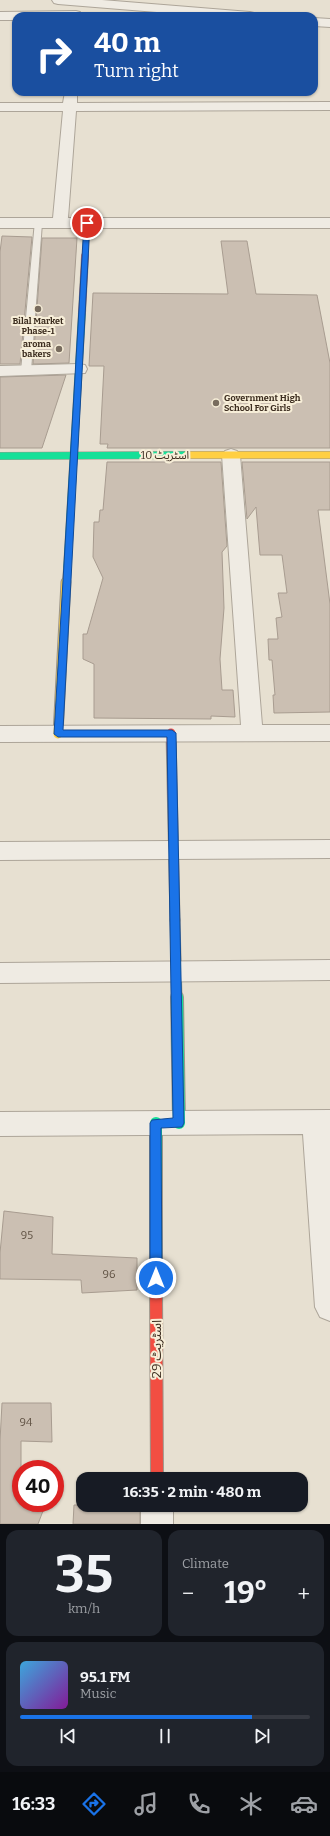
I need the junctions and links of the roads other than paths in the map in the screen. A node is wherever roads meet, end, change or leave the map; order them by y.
1 (58, 0) edge
2 (76, 11) edge
3 (61, 12) edge
4 (111, 12) edge
5 (12, 15) edge
6 (0, 16) edge
7 (318, 22) edge
8 (330, 23) edge
9 (71, 96) edge
10 (288, 96) edge
11 (289, 106) junction
12 (330, 106) edge
13 (70, 107) junction
14 (0, 108) edge
15 (0, 222) edge
16 (38, 223) junction
17 (60, 223) junction
18 (87, 223) junction
19 (330, 223) edge
20 (79, 369) junction
21 (0, 371) edge
22 (26, 371) junction
23 (74, 455) junction
24 (231, 455) junction
25 (330, 455) edge
26 (0, 456) edge
27 (172, 733) junction
28 (252, 733) junction
29 (330, 733) edge
30 (0, 734) edge
31 (58, 734) junction
32 (330, 849) edge
33 (174, 850) junction
34 (0, 851) edge
35 (330, 970) edge
36 (176, 972) junction
37 (0, 973) edge
38 (323, 1122) edge
39 (167, 1123) junction
40 (0, 1124) edge
41 (330, 1306) edge
42 (157, 1472) edge
43 (157, 1512) edge
44 (157, 1524) edge

1 - 2 street
2 - 3 street
2 - 4 street
5 - 6 street
7 - 8 street
9 - 13 street
10 - 11 street
11 - 12 street
11 - 13 street
13 - 14 street
13 - 17 street
15 - 16 street
16 - 17 street
16 - 22 lane
17 - 18 street
18 - 19 street
18 - 20 street
20 - 22 street
20 - 23 street
21 - 22 street
23 - 24 street, اسٹریٹ 10
23 - 26 street, اسٹریٹ 10
23 - 31 street
24 - 25 street, اسٹریٹ 10
24 - 28 street
27 - 28 street
27 - 31 street
27 - 33 street, اسٹریٹ 29
28 - 29 street
30 - 31 street
32 - 33 street
33 - 34 street
33 - 36 street, اسٹریٹ 29
35 - 36 street
36 - 37 street
36 - 39 street, اسٹریٹ 29
38 - 39 street
38 - 41 street
39 - 40 street
39 - 42 street, اسٹریٹ 29
43 - 44 street

